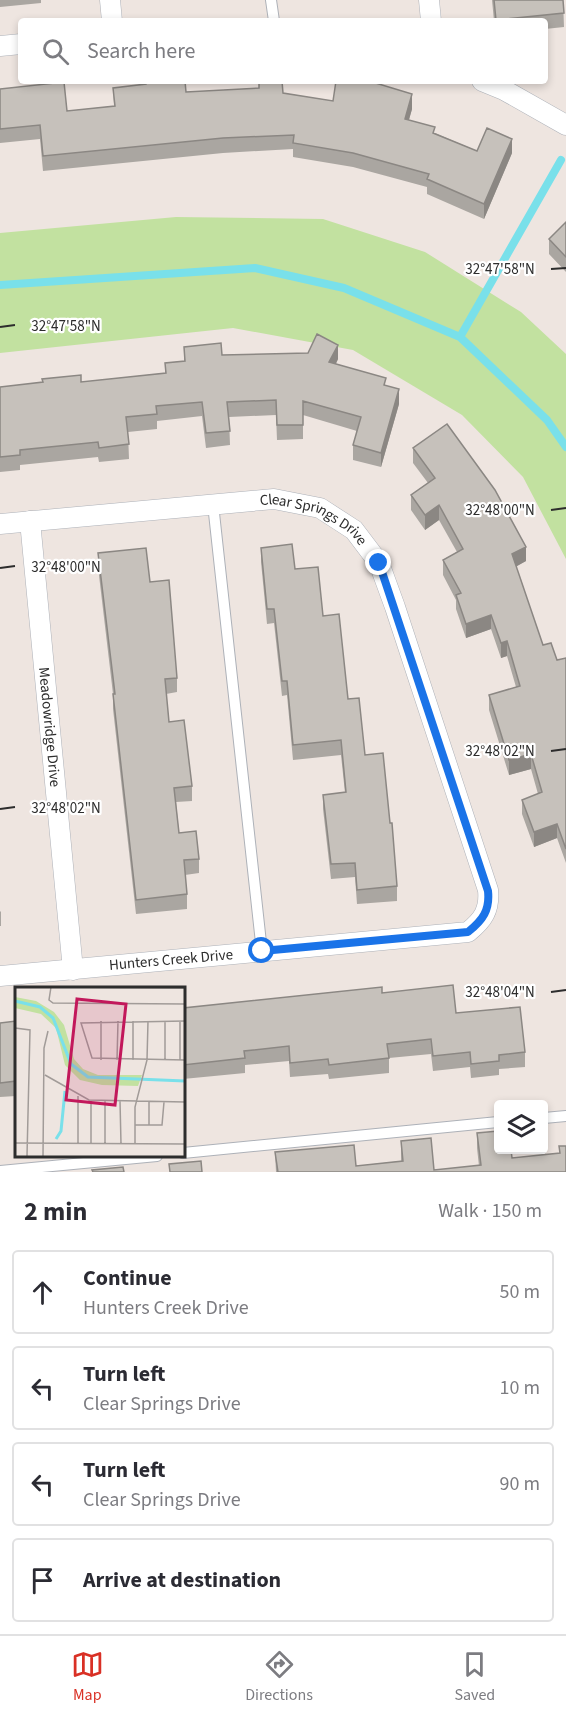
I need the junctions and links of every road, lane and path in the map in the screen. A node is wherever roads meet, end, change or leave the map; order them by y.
1 (110, 0) edge
2 (272, 0) edge
3 (429, 0) edge
4 (112, 18) edge
5 (274, 18) edge
6 (431, 18) edge
7 (18, 44) edge
8 (0, 46) edge
9 (489, 84) edge
10 (566, 125) edge
11 (213, 504) junction
12 (30, 520) junction
13 (0, 524) edge
14 (481, 921) joint
15 (262, 951) junction
16 (73, 970) junction
17 (0, 976) edge
18 (566, 1116) edge
19 (548, 1118) edge
20 (494, 1122) edge
21 (184, 1153) edge
22 (137, 1157) edge
23 (0, 1171) edge

1 - 4 street
2 - 5 lane
3 - 6 street
7 - 8 street
9 - 10 street
11 - 12 street, Clear Springs Drive
11 - 14 street, Clear Springs Drive
11 - 15 lane
12 - 13 street, Clear Springs Drive
12 - 16 street, Meadowridge Drive
14 - 15 street, Hunters Creek Drive
15 - 16 street, Hunters Creek Drive
16 - 17 street, Hunters Creek Drive
18 - 19 lane
20 - 21 lane
22 - 23 lane

